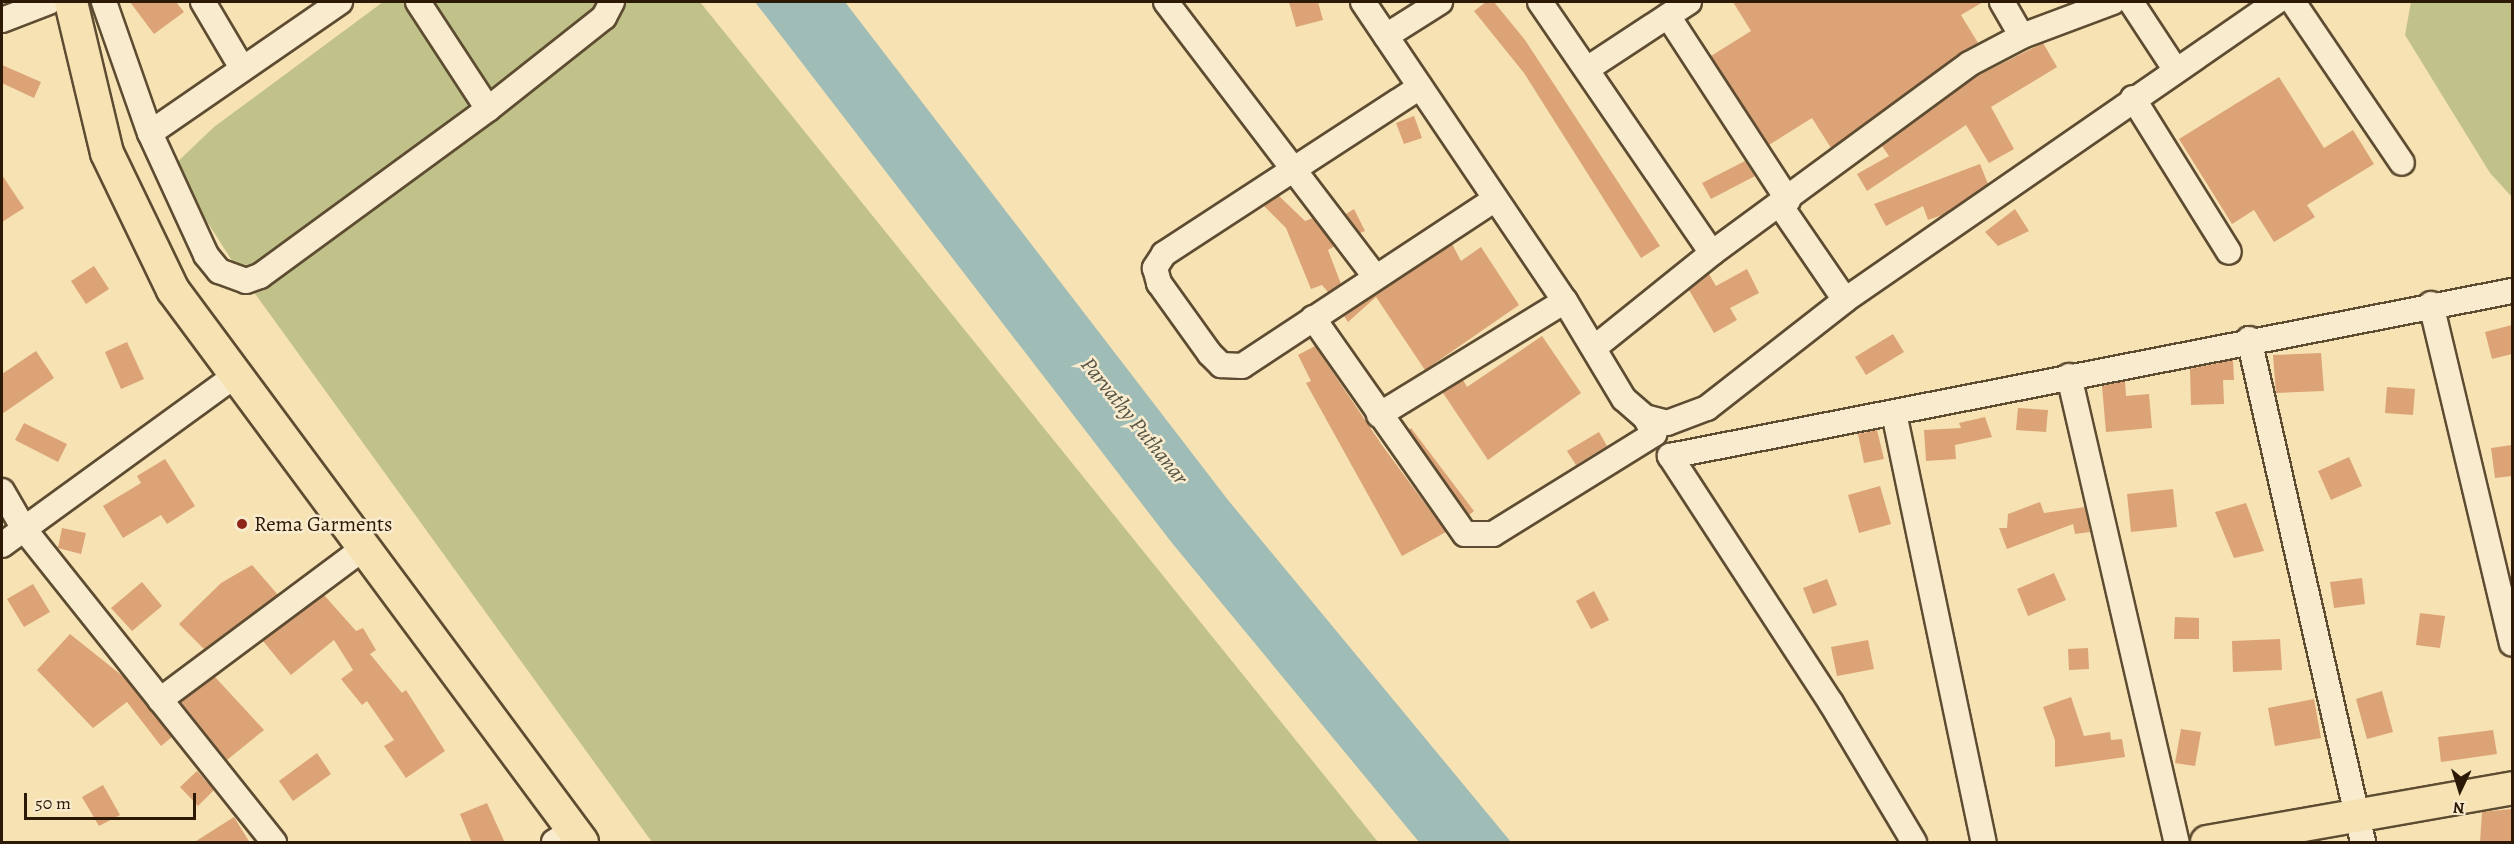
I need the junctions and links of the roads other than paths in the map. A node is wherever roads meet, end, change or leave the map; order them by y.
1 (49, 2) edge
2 (71, 2) edge
3 (104, 2) edge
4 (340, 2) edge
5 (418, 2) edge
6 (612, 2) edge
7 (1166, 2) edge
8 (1363, 2) edge
9 (1440, 2) edge
10 (1540, 2) edge
11 (1689, 2) edge
12 (2001, 2) edge
13 (2113, 2) edge
14 (2132, 2) edge
15 (2276, 2) edge
16 (2294, 2) edge
17 (211, 4) edge
18 (1668, 16) junction
19 (2, 20) edge
20 (1386, 36) junction
21 (2022, 36) junction
22 (242, 68) junction
23 (1587, 69) junction
24 (2175, 69) junction
25 (1420, 87) junction
26 (2133, 98) junction
27 (488, 109) junction
28 (150, 133) junction
29 (2402, 163) dead end
30 (1289, 169) junction
31 (1495, 200) junction
32 (1784, 202) junction
33 (2229, 252) dead end
34 (1712, 253) junction
35 (1375, 276) junction
36 (2512, 291) edge
37 (1845, 300) junction
38 (1565, 301) junction
39 (2431, 304) junction
40 (1313, 318) junction
41 (2249, 339) junction
42 (1594, 348) junction
43 (236, 375) junction
44 (2069, 376) junction
45 (1894, 412) junction
46 (1379, 415) junction
47 (1650, 425) junction
48 (2, 491) edge
49 (24, 529) junction
50 (2, 545) edge
51 (364, 548) junction
52 (2512, 643) edge
53 (160, 700) junction
54 (2512, 788) edge
55 (2361, 829) edge
56 (570, 838) edge
57 (274, 843) edge
58 (1914, 843) edge
59 (1984, 843) edge
60 (2176, 843) edge
61 (2207, 843) edge

1 - 19 street
2 - 43 main road
3 - 28 street
4 - 22 street
5 - 27 street
6 - 27 street
7 - 30 street
8 - 20 street
9 - 20 street
10 - 23 street
11 - 18 street
12 - 21 street
13 - 21 street
14 - 24 street
15 - 24 street
16 - 29 street
17 - 22 street
18 - 23 street
18 - 32 street
20 - 25 street
21 - 32 street
22 - 28 street
23 - 34 street
24 - 26 street
25 - 30 street
25 - 31 street
26 - 33 street
26 - 37 street
27 - 28 street
30 - 35 street
30 - 40 street
31 - 35 street
31 - 38 street
32 - 34 street
32 - 37 street
34 - 42 street
35 - 40 street
36 - 39 street
37 - 47 street
38 - 42 street
38 - 46 street
39 - 41 street
39 - 52 street
40 - 46 street
41 - 44 street
41 - 55 street
42 - 47 street
43 - 49 street
43 - 51 main road
44 - 45 street
44 - 60 street
45 - 58 street
45 - 59 street
46 - 47 street
48 - 49 street
49 - 50 street
49 - 53 street
51 - 53 street
51 - 56 main road
53 - 57 street
54 - 55 main road
55 - 61 main road

